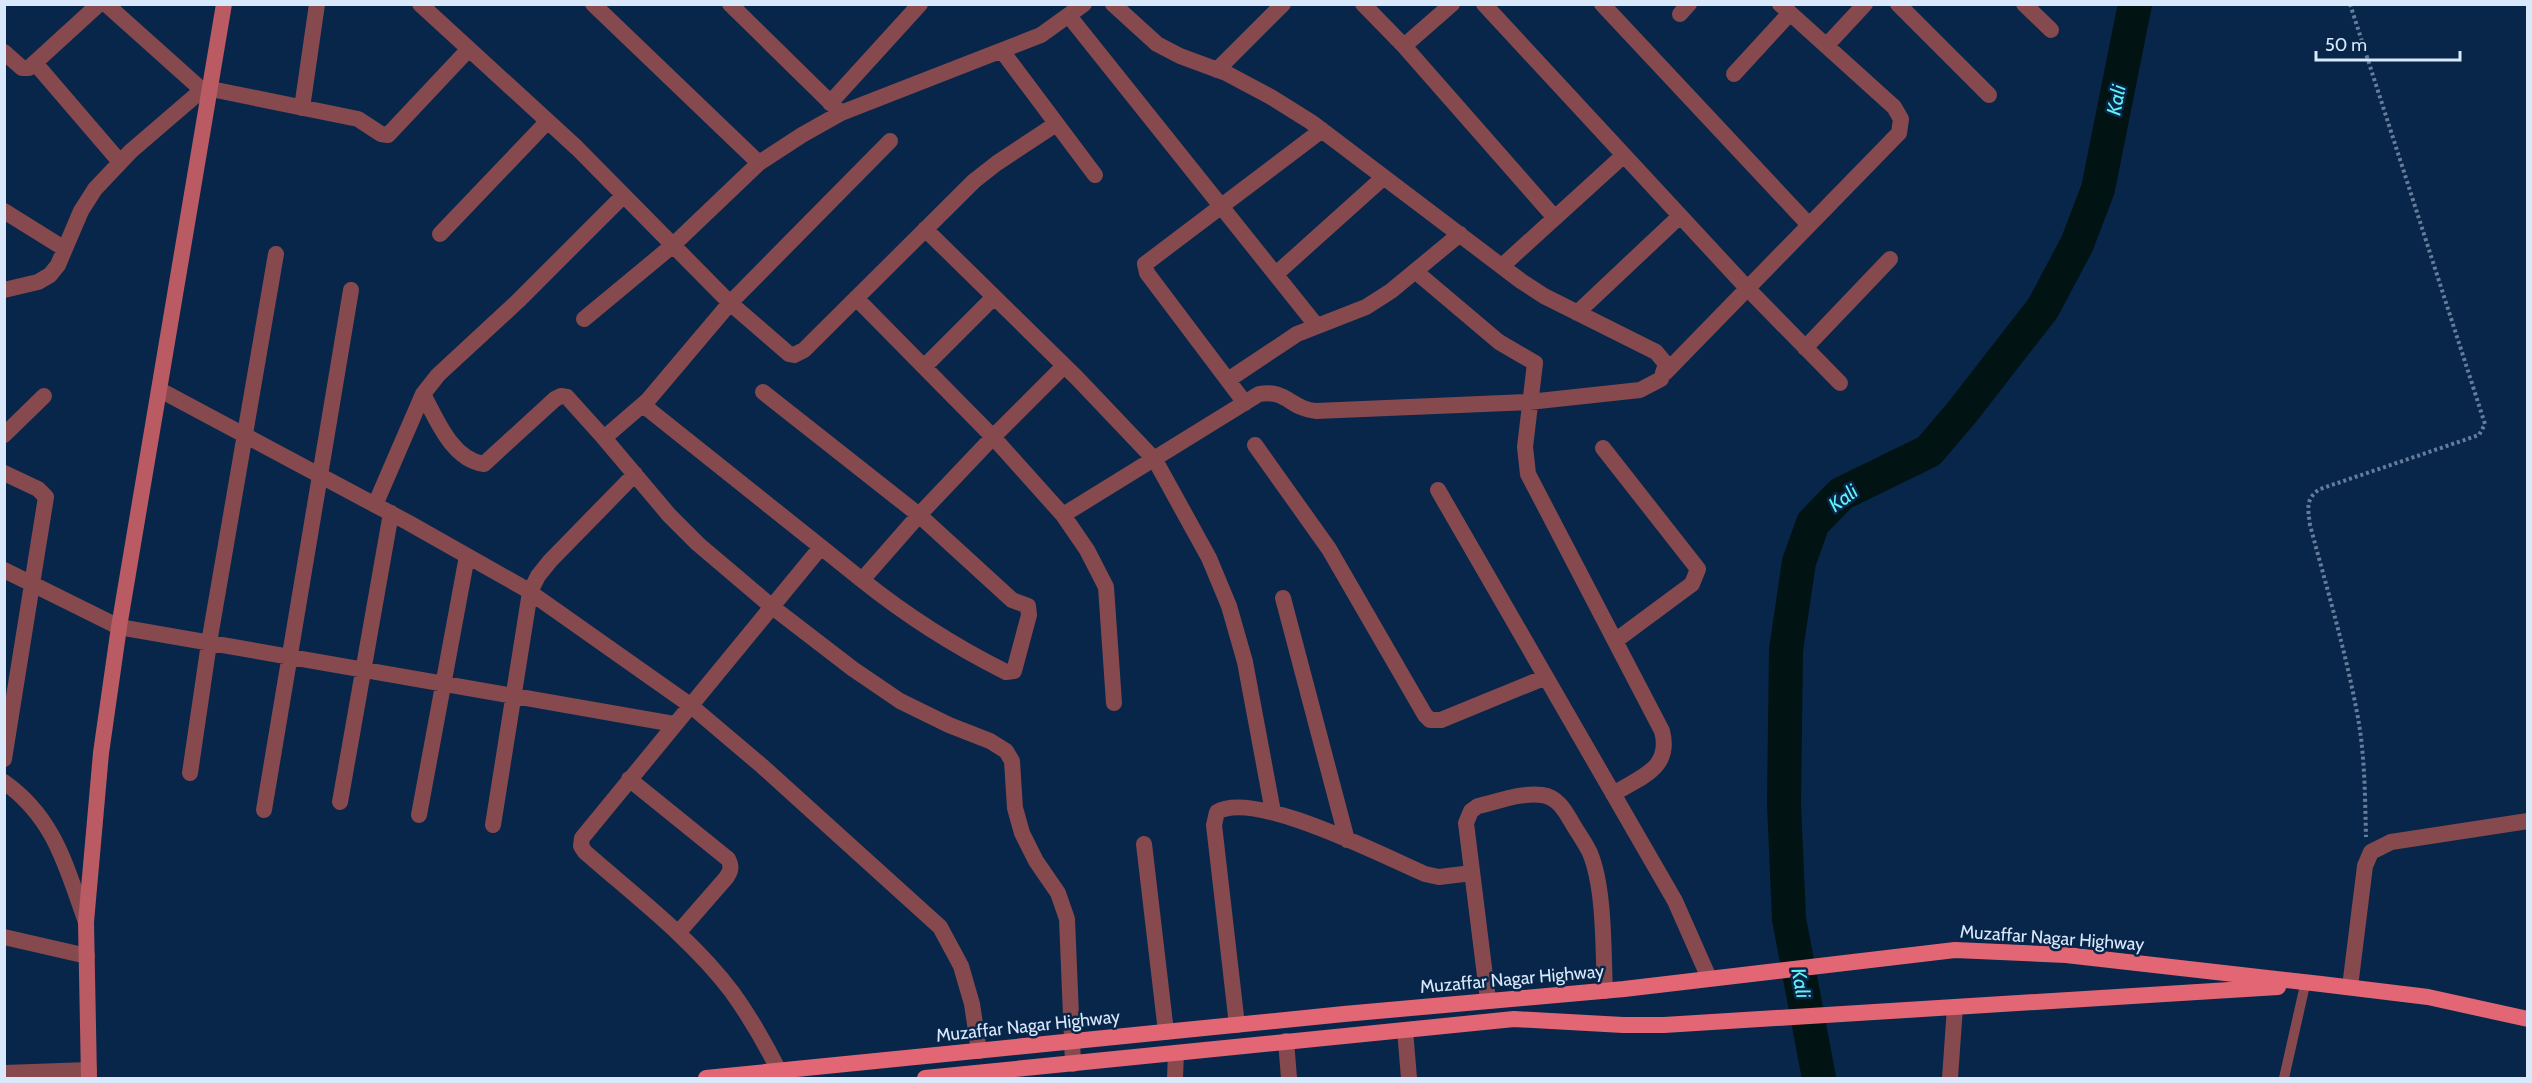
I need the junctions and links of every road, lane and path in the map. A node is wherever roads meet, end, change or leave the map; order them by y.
1 (99, 4) edge
2 (106, 4) edge
3 (224, 4) edge
4 (317, 4) edge
5 (420, 4) edge
6 (593, 4) edge
7 (730, 4) edge
8 (920, 4) edge
9 (1084, 4) edge
10 (1282, 4) edge
11 (1363, 4) edge
12 (1452, 4) edge
13 (1484, 4) edge
14 (1602, 4) edge
15 (1865, 4) edge
16 (1898, 4) edge
17 (2024, 4) edge
18 (2349, 4) edge
19 (1115, 5) edge
20 (1785, 9) edge
21 (1070, 16) junction
22 (2051, 30) dead end
23 (1404, 46) junction
24 (1826, 46) junction
25 (468, 50) junction
26 (1002, 51) junction
27 (4, 52) edge
28 (35, 63) junction
29 (1217, 70) junction
30 (1734, 74) dead end
31 (206, 90) junction
32 (1989, 95) dead end
33 (302, 108) junction
34 (836, 108) junction
35 (547, 122) junction
36 (1056, 124) junction
37 (1322, 130) junction
38 (890, 141) dead end
39 (1624, 155) junction
40 (120, 162) junction
41 (759, 163) junction
42 (1095, 175) dead end
43 (1384, 177) junction
44 (623, 196) junction
45 (1222, 207) junction
46 (4, 212) edge
47 (1680, 216) junction
48 (1555, 218) junction
49 (1809, 225) junction
50 (925, 229) junction
51 (440, 234) dead end
52 (1460, 234) junction
53 (672, 246) junction
54 (65, 249) junction
55 (276, 254) dead end
56 (1890, 259) dead end
57 (1502, 266) junction
58 (1415, 271) junction
59 (1276, 274) junction
60 (1747, 288) junction
61 (4, 290) edge
62 (351, 290) dead end
63 (994, 297) junction
64 (856, 298) junction
65 (730, 303) junction
66 (1576, 313) junction
67 (584, 319) dead end
68 (1316, 325) junction
69 (1805, 348) junction
70 (1064, 366) junction
71 (924, 367) junction
72 (1665, 373) junction
73 (1228, 380) junction
74 (1840, 383) dead end
75 (160, 390) junction
76 (763, 392) dead end
77 (423, 394) junction
78 (44, 396) dead end
79 (1529, 402) junction
80 (1245, 403) junction
81 (643, 405) junction
82 (4, 435) edge
83 (244, 435) junction
84 (993, 437) junction
85 (604, 438) junction
86 (1255, 445) dead end
87 (1603, 448) dead end
88 (1155, 460) junction
89 (4, 472) edge
90 (635, 474) junction
91 (319, 475) junction
92 (1438, 490) dead end
93 (375, 505) junction
94 (391, 513) junction
95 (918, 515) junction
96 (1063, 515) junction
97 (820, 547) junction
98 (467, 556) junction
99 (4, 570) edge
100 (862, 580) junction
101 (33, 585) junction
102 (530, 592) junction
103 (1283, 598) dead end
104 (771, 606) junction
105 (119, 627) junction
106 (1615, 641) junction
107 (209, 643) junction
108 (289, 657) junction
109 (365, 670) junction
110 (1546, 677) junction
111 (441, 683) junction
112 (10, 694) edge
113 (514, 696) junction
114 (1114, 703) dead end
115 (690, 705) junction
116 (674, 724) junction
117 (4, 759) edge
118 (190, 773) dead end
119 (629, 779) junction
120 (4, 782) edge
121 (1613, 794) junction
122 (340, 802) dead end
123 (264, 810) dead end
124 (1273, 812) junction
125 (419, 815) dead end
126 (2528, 821) edge
127 (494, 825) dead end
128 (1347, 840) junction
129 (1144, 844) dead end
130 (2371, 852) junction
131 (1472, 873) junction
132 (86, 922) junction
133 (678, 933) junction
134 (4, 937) edge
135 (87, 956) junction
136 (1716, 977) junction
137 (2313, 984) junction
138 (2350, 987) junction
139 (1605, 991) junction
140 (1488, 1000) junction
141 (1949, 1008) junction
142 (2528, 1019) edge
143 (1237, 1025) junction
144 (1405, 1030) junction
145 (1166, 1032) junction
146 (1073, 1041) junction
147 (1286, 1041) junction
148 (979, 1051) junction
149 (1176, 1053) junction
150 (1073, 1064) junction
151 (779, 1071) junction
152 (4, 1073) edge
153 (89, 1074) edge
154 (706, 1078) edge
155 (925, 1078) edge
156 (1175, 1078) edge
157 (1289, 1078) edge
158 (1409, 1078) edge
159 (1950, 1078) edge
160 (2284, 1078) edge

1 - 28 street
2 - 31 street
3 - 31 main road
4 - 33 street
5 - 25 street
6 - 41 street
7 - 34 street
8 - 34 street
9 - 21 street
10 - 29 street
11 - 23 street
12 - 23 street
13 - 39 street
14 - 49 street
15 - 24 street
16 - 32 street
17 - 22 street
18 - 130 path
19 - 29 street
20 - 24 street
20 - 30 street
21 - 26 street
21 - 45 street
23 - 48 street
24 - 49 street
25 - 33 street
25 - 35 street
26 - 34 street
26 - 36 street
27 - 28 street
28 - 40 street
29 - 37 street
31 - 33 street
31 - 40 street
31 - 75 main road
34 - 41 street
35 - 44 street
35 - 51 street
36 - 42 street
36 - 50 street
37 - 43 street
37 - 45 street
38 - 65 street
39 - 47 street
39 - 48 street
40 - 54 street
41 - 53 street
43 - 52 street
43 - 59 street
44 - 53 street
44 - 77 street
45 - 59 street
45 - 73 street
46 - 54 street
47 - 60 street
47 - 66 street
48 - 57 street
49 - 60 street
50 - 63 street
50 - 64 street
52 - 57 street
52 - 58 street
53 - 65 street
53 - 67 street
54 - 61 street
55 - 83 street
56 - 69 street
57 - 66 street
58 - 68 street
58 - 79 street
59 - 68 street
60 - 69 street
60 - 72 street
62 - 91 street
63 - 70 street
63 - 71 street
64 - 65 street
64 - 71 street
65 - 81 street
66 - 72 street
68 - 73 street
69 - 74 street
70 - 84 street
70 - 88 street
71 - 84 street
72 - 79 street
73 - 80 street
75 - 83 street
75 - 105 main road
76 - 95 street
77 - 85 street
77 - 93 street
78 - 82 street
79 - 80 street
79 - 106 street
80 - 88 street
81 - 85 street
81 - 97 street
83 - 91 street
83 - 107 street
84 - 95 street
84 - 96 street
85 - 90 street
86 - 110 street
87 - 106 street
88 - 96 street
88 - 124 street
89 - 101 street
90 - 102 street
90 - 104 street
91 - 93 street
91 - 108 street
92 - 110 street
93 - 94 street
94 - 98 street
94 - 109 street
95 - 100 street
95 - 100 street
96 - 114 street
97 - 100 street
97 - 104 street
98 - 102 street
98 - 111 street
99 - 101 street
101 - 105 street
101 - 112 street
102 - 113 street
102 - 115 street
103 - 128 street
104 - 115 street
104 - 146 street
105 - 107 street
105 - 132 main road
106 - 121 street
107 - 108 street
107 - 118 street
108 - 109 street
108 - 123 street
109 - 111 street
109 - 122 street
110 - 121 street
111 - 113 street
111 - 125 street
112 - 117 street
113 - 116 street
113 - 127 street
115 - 116 street
115 - 148 street
116 - 119 street
119 - 133 street
119 - 133 street
120 - 132 street
121 - 136 street
124 - 128 street
124 - 143 street
126 - 130 street
128 - 131 street
129 - 145 street
130 - 138 street
131 - 139 street
131 - 140 street
132 - 135 main road
133 - 151 street
134 - 135 street
135 - 153 main road
136 - 137 main road, Muzaffar Nagar Highway
136 - 139 main road, Muzaffar Nagar Highway
137 - 138 main road, Muzaffar Nagar Highway
137 - 141 main road, Muzaffar Nagar Highway
137 - 160 lane
138 - 142 main road, Muzaffar Nagar Highway
139 - 140 main road, Muzaffar Nagar Highway
140 - 143 main road, Muzaffar Nagar Highway
141 - 144 main road, Muzaffar Nagar Highway
141 - 159 street
143 - 145 main road, Muzaffar Nagar Highway
144 - 147 main road, Muzaffar Nagar Highway
144 - 158 street
145 - 146 main road, Muzaffar Nagar Highway
146 - 148 main road, Muzaffar Nagar Highway
146 - 150 street
147 - 149 main road, Muzaffar Nagar Highway
147 - 157 street
148 - 151 main road, Muzaffar Nagar Highway
149 - 150 main road, Muzaffar Nagar Highway
149 - 156 street
150 - 155 main road, Muzaffar Nagar Highway
151 - 154 main road, Muzaffar Nagar Highway
152 - 153 street

